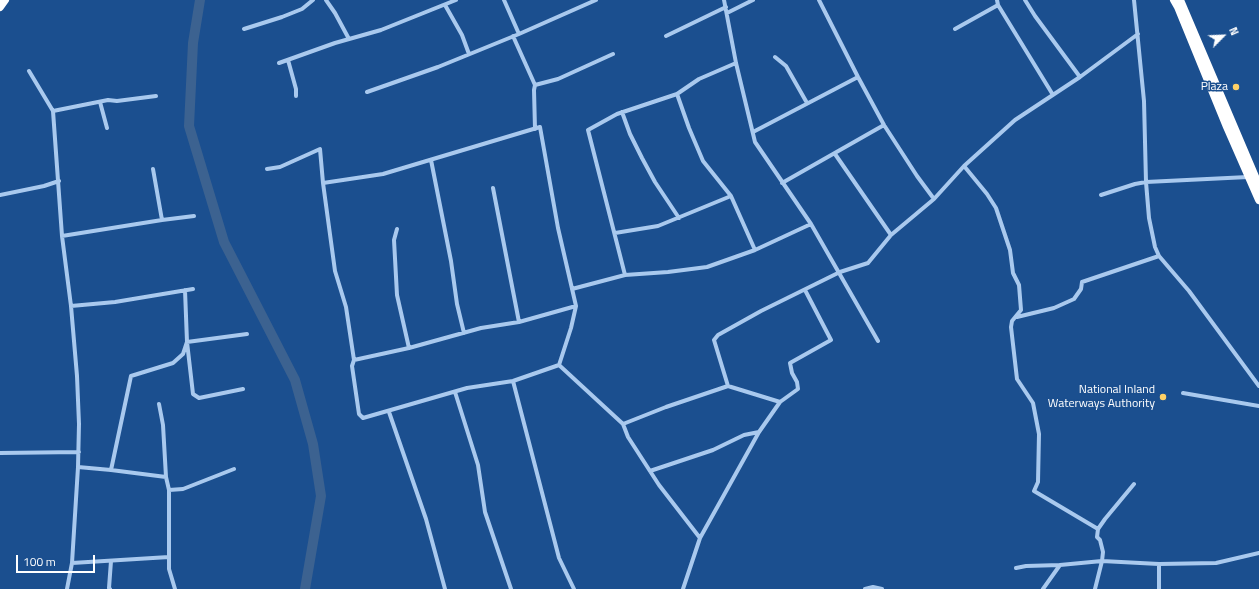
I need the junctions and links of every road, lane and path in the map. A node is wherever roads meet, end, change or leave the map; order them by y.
1 (5, 0) edge
2 (313, 0) edge
3 (326, 0) edge
4 (456, 0) edge
5 (504, 0) edge
6 (596, 0) edge
7 (724, 0) edge
8 (753, 0) edge
9 (819, 0) edge
10 (997, 0) edge
11 (1025, 0) edge
12 (1134, 0) edge
13 (1174, 0) edge
14 (1180, 0) edge
15 (445, 5) junction
16 (998, 5) junction
17 (0, 7) edge
18 (726, 7) junction
19 (727, 13) junction
20 (244, 29) dead end
21 (955, 29) dead end
22 (519, 34) junction
23 (1138, 34) junction
24 (513, 36) junction
25 (666, 36) dead end
26 (349, 39) junction
27 (469, 54) junction
28 (613, 54) dead end
29 (775, 57) dead end
30 (288, 60) junction
31 (279, 63) dead end
32 (736, 63) junction
33 (29, 71) dead end
34 (858, 77) junction
35 (1080, 77) junction
36 (535, 85) junction
37 (367, 92) dead end
38 (677, 94) junction
39 (1053, 95) junction
40 (156, 96) dead end
41 (296, 96) dead end
42 (100, 102) junction
43 (807, 103) junction
44 (53, 112) junction
45 (622, 112) junction
46 (884, 125) junction
47 (107, 128) dead end
48 (535, 129) junction
49 (753, 132) junction
50 (835, 154) junction
51 (431, 160) junction
52 (964, 166) junction
53 (153, 169) dead end
54 (267, 169) dead end
55 (1249, 177) junction
56 (59, 181) junction
57 (1146, 182) junction
58 (323, 183) junction
59 (782, 183) junction
60 (1259, 186) edge
61 (493, 188) dead end
62 (0, 195) edge
63 (1101, 195) dead end
64 (731, 196) junction
65 (934, 199) junction
66 (1259, 200) edge
67 (194, 216) dead end
68 (680, 218) junction
69 (162, 220) junction
70 (811, 224) junction
71 (397, 230) dead end
72 (615, 234) junction
73 (891, 235) junction
74 (62, 236) junction
75 (755, 250) junction
76 (1159, 256) junction
77 (840, 272) junction
78 (625, 275) junction
79 (193, 289) dead end
80 (572, 289) junction
81 (185, 290) junction
82 (805, 290) junction
83 (71, 306) junction
84 (576, 306) junction
85 (1017, 317) junction
86 (519, 322) junction
87 (464, 333) junction
88 (247, 334) dead end
89 (878, 341) dead end
90 (187, 342) junction
91 (409, 348) junction
92 (354, 360) junction
93 (559, 365) junction
94 (513, 381) junction
95 (728, 386) junction
96 (1259, 386) edge
97 (243, 389) dead end
98 (455, 392) junction
99 (1183, 393) dead end
100 (780, 402) junction
101 (159, 404) dead end
102 (1259, 406) edge
103 (389, 412) junction
104 (623, 424) junction
105 (759, 432) junction
106 (78, 452) junction
107 (0, 453) edge
108 (78, 467) junction
109 (234, 469) dead end
110 (111, 470) junction
111 (650, 471) junction
112 (166, 477) junction
113 (1134, 484) dead end
114 (169, 490) junction
115 (1098, 529) junction
116 (700, 538) junction
117 (1259, 553) edge
118 (170, 557) junction
119 (111, 561) junction
120 (1102, 562) junction
121 (72, 563) junction
122 (1159, 564) junction
123 (1060, 565) junction
124 (1016, 568) dead end
125 (67, 589) edge
126 (110, 589) edge
127 (175, 589) edge
128 (445, 589) edge
129 (512, 589) edge
130 (574, 589) edge
131 (683, 589) edge
132 (865, 589) edge
133 (882, 589) edge
134 (1043, 589) edge
135 (1095, 589) edge
136 (1159, 589) edge

1 - 17 highway
2 - 20 street
3 - 26 street
4 - 15 street
5 - 22 street
6 - 22 street
7 - 18 street
8 - 19 street
9 - 34 street
10 - 16 street
11 - 35 street
12 - 23 street
13 - 55 highway
14 - 60 highway
15 - 26 street
15 - 27 street
16 - 21 street
16 - 39 street
18 - 19 street
18 - 25 street
19 - 32 street
22 - 24 street
23 - 35 street
23 - 57 street
24 - 27 street
24 - 36 street
26 - 30 street
27 - 37 street
28 - 36 street
29 - 43 street
30 - 31 street
30 - 41 street
32 - 38 street
32 - 49 street
33 - 44 street
34 - 43 street
34 - 46 street
35 - 39 street
36 - 48 street
38 - 45 street
38 - 64 street
39 - 52 street
40 - 42 street
42 - 44 street
42 - 47 street
43 - 49 street
44 - 56 street
45 - 68 street
45 - 72 street
46 - 50 street
46 - 65 street
48 - 51 street
48 - 80 street
49 - 59 street
50 - 59 street
50 - 73 street
51 - 58 street
51 - 87 street
52 - 65 street
52 - 85 street
53 - 69 street
54 - 58 street
55 - 57 street
55 - 66 highway
56 - 62 street
56 - 74 street
57 - 63 street
57 - 76 street
58 - 92 street
59 - 70 street
61 - 86 street
64 - 68 street
64 - 75 street
65 - 73 street
67 - 69 street
68 - 72 street
69 - 74 street
70 - 75 street
70 - 77 street
71 - 91 street
72 - 78 street
73 - 77 street
74 - 83 street
75 - 78 street
76 - 85 street
76 - 96 street
77 - 82 street
77 - 89 street
78 - 80 street
79 - 81 street
80 - 84 street
81 - 83 street
81 - 90 street
82 - 95 street
82 - 100 street
83 - 106 street
84 - 86 street
84 - 93 street
85 - 115 street
86 - 87 street
87 - 91 street
88 - 90 street
90 - 97 street
90 - 110 street
91 - 92 street
92 - 103 street
93 - 94 street
93 - 104 street
94 - 98 street
94 - 130 street
95 - 100 street
95 - 104 street
98 - 103 street
98 - 129 street
99 - 102 street
100 - 105 street
101 - 112 street
103 - 128 street
104 - 111 street
105 - 111 street
105 - 116 street
106 - 107 street
106 - 108 street
108 - 110 street
108 - 121 street
109 - 114 street
110 - 112 street
111 - 116 street
112 - 114 street
113 - 115 street
114 - 118 street
115 - 120 street
116 - 131 street
117 - 122 street
118 - 119 street
118 - 127 street
119 - 121 street
119 - 126 street
120 - 122 street
120 - 123 street
120 - 135 street
121 - 125 street
122 - 136 street
123 - 124 street
123 - 134 street
132 - 133 street

